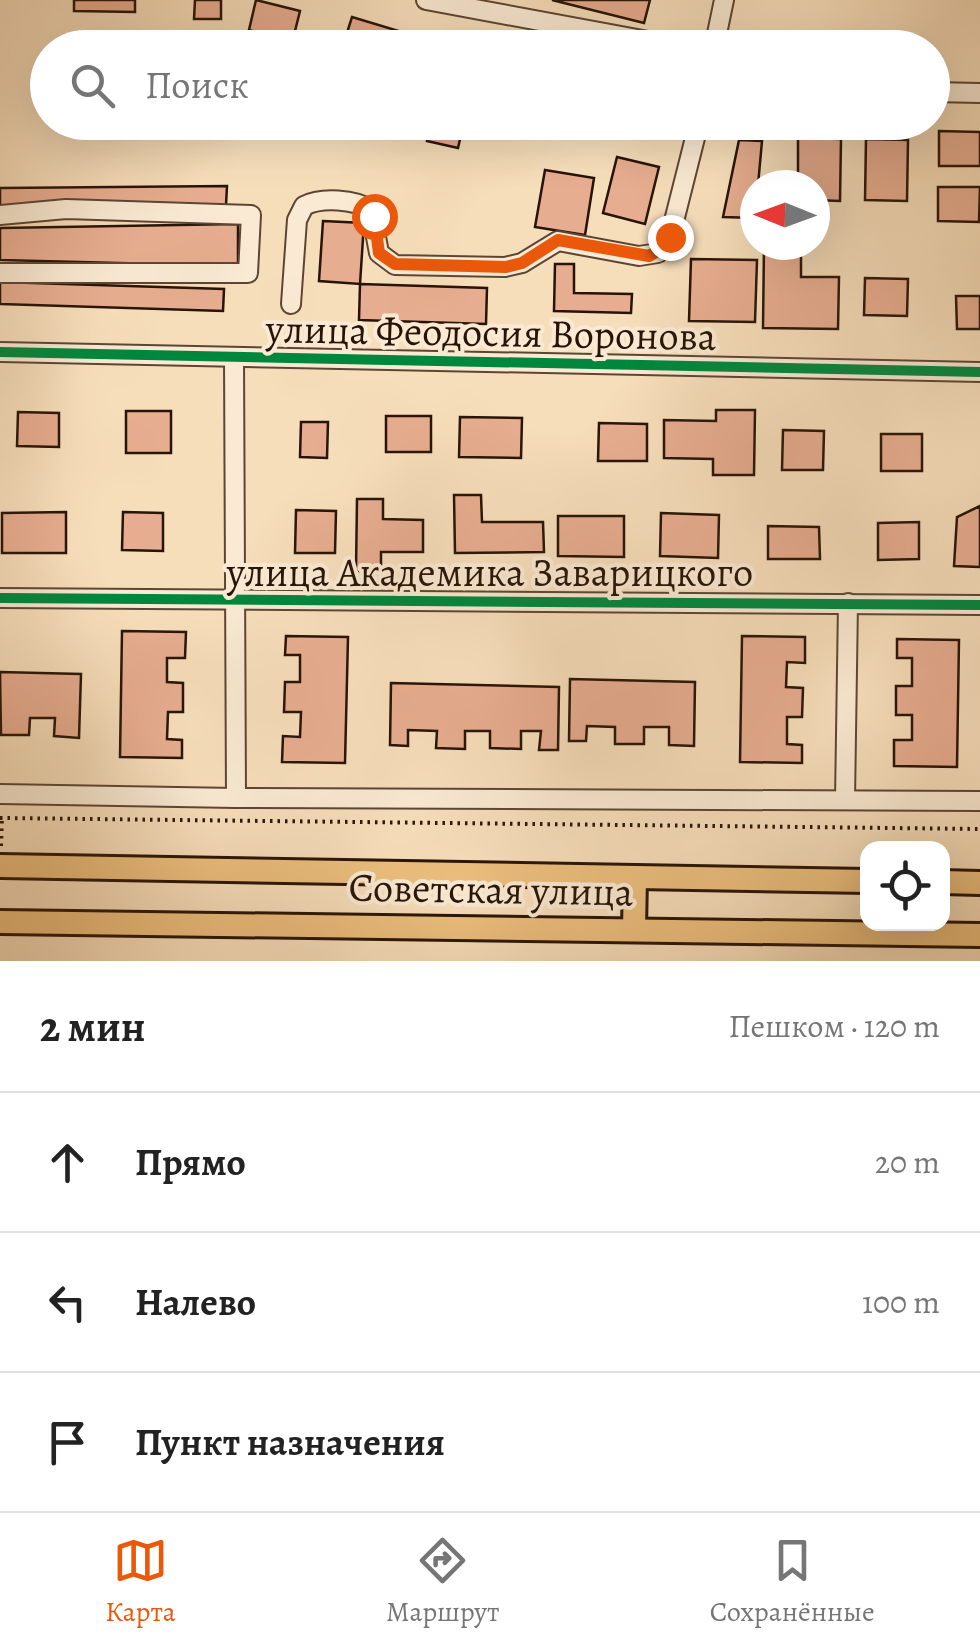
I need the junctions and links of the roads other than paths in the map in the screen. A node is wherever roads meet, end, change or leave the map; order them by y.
1 (426, 0) edge
2 (724, 0) edge
3 (588, 30) edge
4 (718, 30) edge
5 (950, 92) edge
6 (980, 93) edge
7 (694, 140) edge
8 (0, 215) edge
9 (0, 272) edge
10 (291, 304) dead end
11 (0, 352) edge
12 (234, 358) junction
13 (980, 372) edge
14 (0, 598) edge
15 (232, 602) junction
16 (848, 603) junction
17 (980, 605) edge
18 (0, 794) edge
19 (236, 798) junction
20 (845, 800) junction
21 (980, 801) edge
22 (0, 866) edge
23 (635, 876) junction
24 (860, 881) edge
25 (950, 882) edge
26 (980, 883) edge
27 (0, 922) edge
28 (634, 929) junction
29 (980, 935) edge

1 - 3 street
2 - 4 street
5 - 6 street
7 - 10 street
8 - 9 street
11 - 12 street, улица Феодосия Воронова
12 - 13 street, улица Феодосия Воронова
12 - 15 street
14 - 15 street, улица Академика Заварицкого
15 - 16 street, улица Академика Заварицкого
15 - 19 street
16 - 17 street, улица Академика Заварицкого
16 - 20 street
18 - 19 street
19 - 20 street
20 - 21 street
22 - 23 main road, Советская улица
23 - 24 main road, Советская улица
23 - 28 main road
25 - 26 main road
27 - 28 main road, Советская улица
28 - 29 main road, Советская улица

